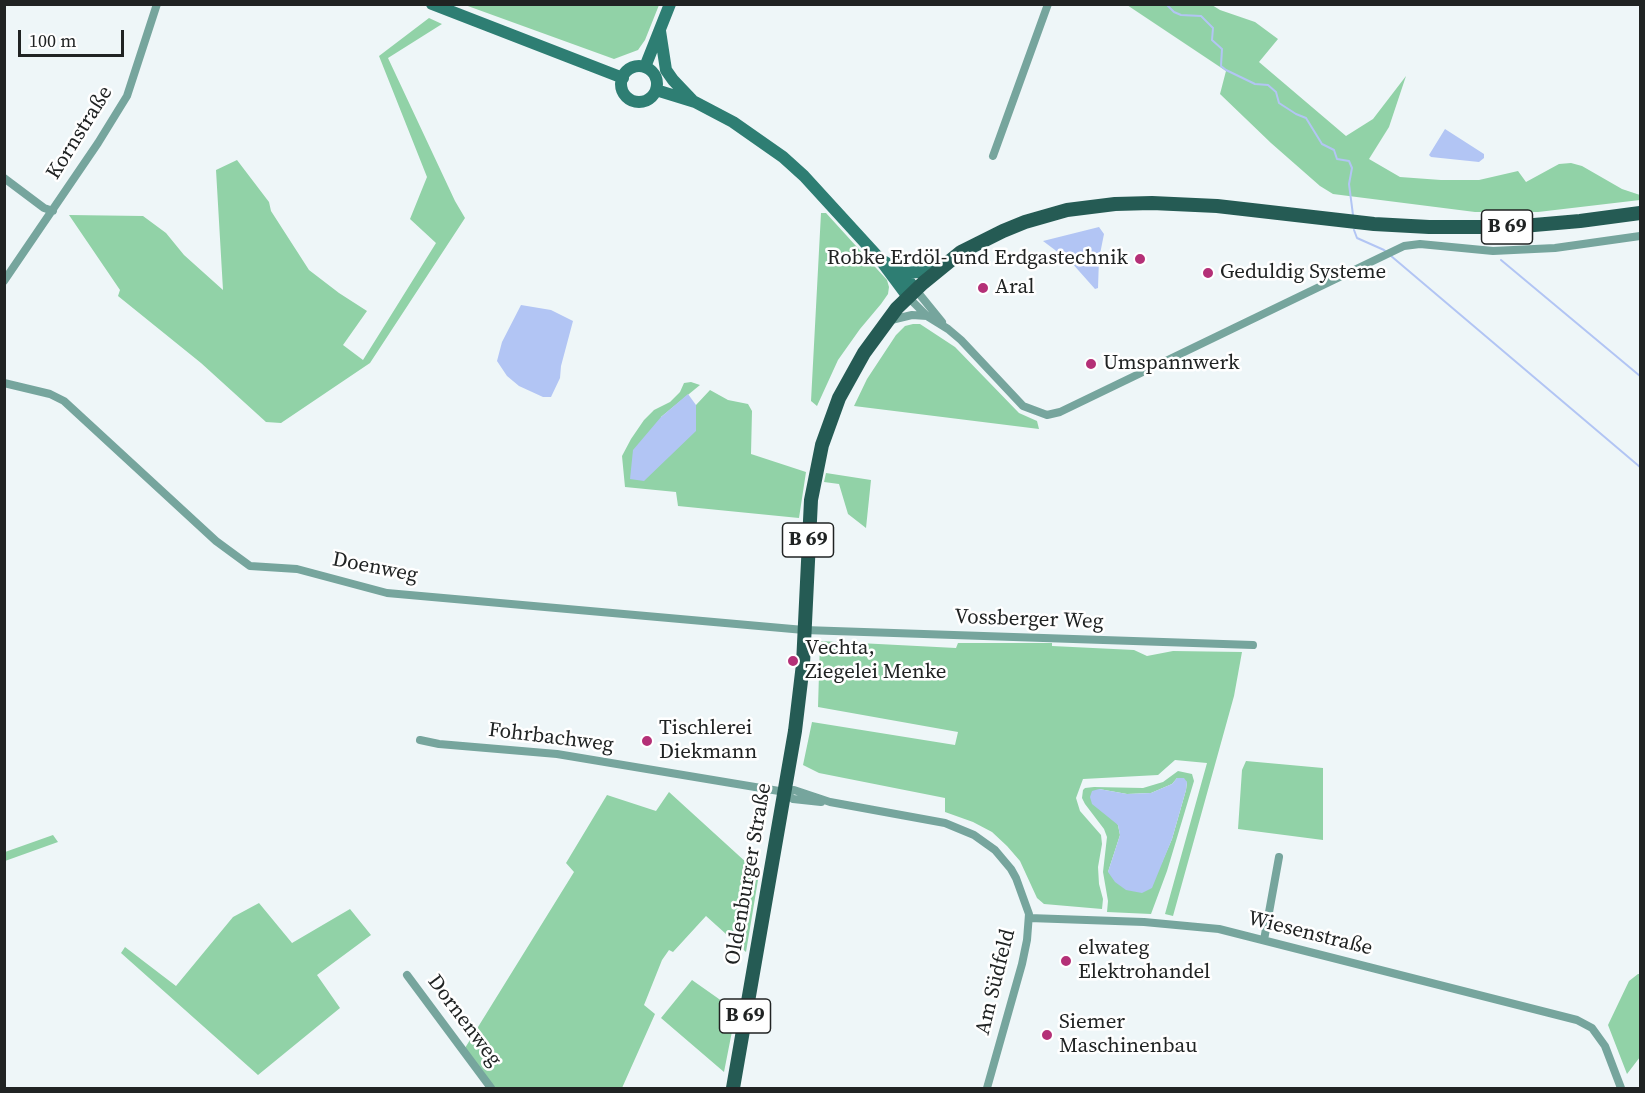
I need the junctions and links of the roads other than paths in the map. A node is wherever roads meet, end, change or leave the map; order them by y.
1 (157, 4) edge
2 (432, 4) edge
3 (670, 4) edge
4 (1048, 4) edge
5 (660, 31) junction
6 (645, 67) junction
7 (623, 78) junction
8 (656, 90) junction
9 (695, 102) junction
10 (993, 156) dead end
11 (4, 178) edge
12 (53, 211) junction
13 (1641, 213) edge
14 (1641, 236) edge
15 (879, 258) junction
16 (936, 271) junction
17 (902, 273) junction
18 (4, 281) edge
19 (912, 293) junction
20 (927, 316) junction
21 (887, 321) junction
22 (948, 329) junction
23 (4, 383) edge
24 (804, 630) junction
25 (1253, 645) dead end
26 (420, 740) dead end
27 (785, 792) junction
28 (1279, 857) dead end
29 (1029, 918) junction
30 (1264, 940) junction
31 (407, 975) dead end
32 (491, 1089) edge
33 (733, 1089) edge
34 (987, 1089) edge
35 (1621, 1089) edge

1 - 12 street, Kornstraße
2 - 7 main road
3 - 5 main road
4 - 10 street
5 - 6 main road
5 - 9 main road
6 - 7 main road
6 - 8 main road
7 - 8 main road
8 - 9 main road
9 - 15 main road
11 - 12 street
12 - 18 street, Kornstraße
13 - 16 main road, B 69
14 - 22 street
15 - 17 main road
15 - 19 main road
16 - 17 main road
16 - 19 main road, B 69
17 - 19 main road
19 - 20 street
19 - 21 main road, Oldenburger Straße / B 69
19 - 22 street
20 - 21 street
20 - 22 street
21 - 24 main road, Oldenburger Straße / B 69
23 - 24 street, Doenweg
24 - 25 street, Vossberger Weg
24 - 27 main road, Oldenburger Straße / B 69
26 - 27 street, Fohrbachweg
27 - 29 street, Am Südfeld
27 - 33 main road, Oldenburger Straße / B 69
28 - 30 street
29 - 30 street, Wiesenstraße
29 - 34 street, Am Südfeld
30 - 35 street, Wiesenstraße
31 - 32 street, Dornenweg

